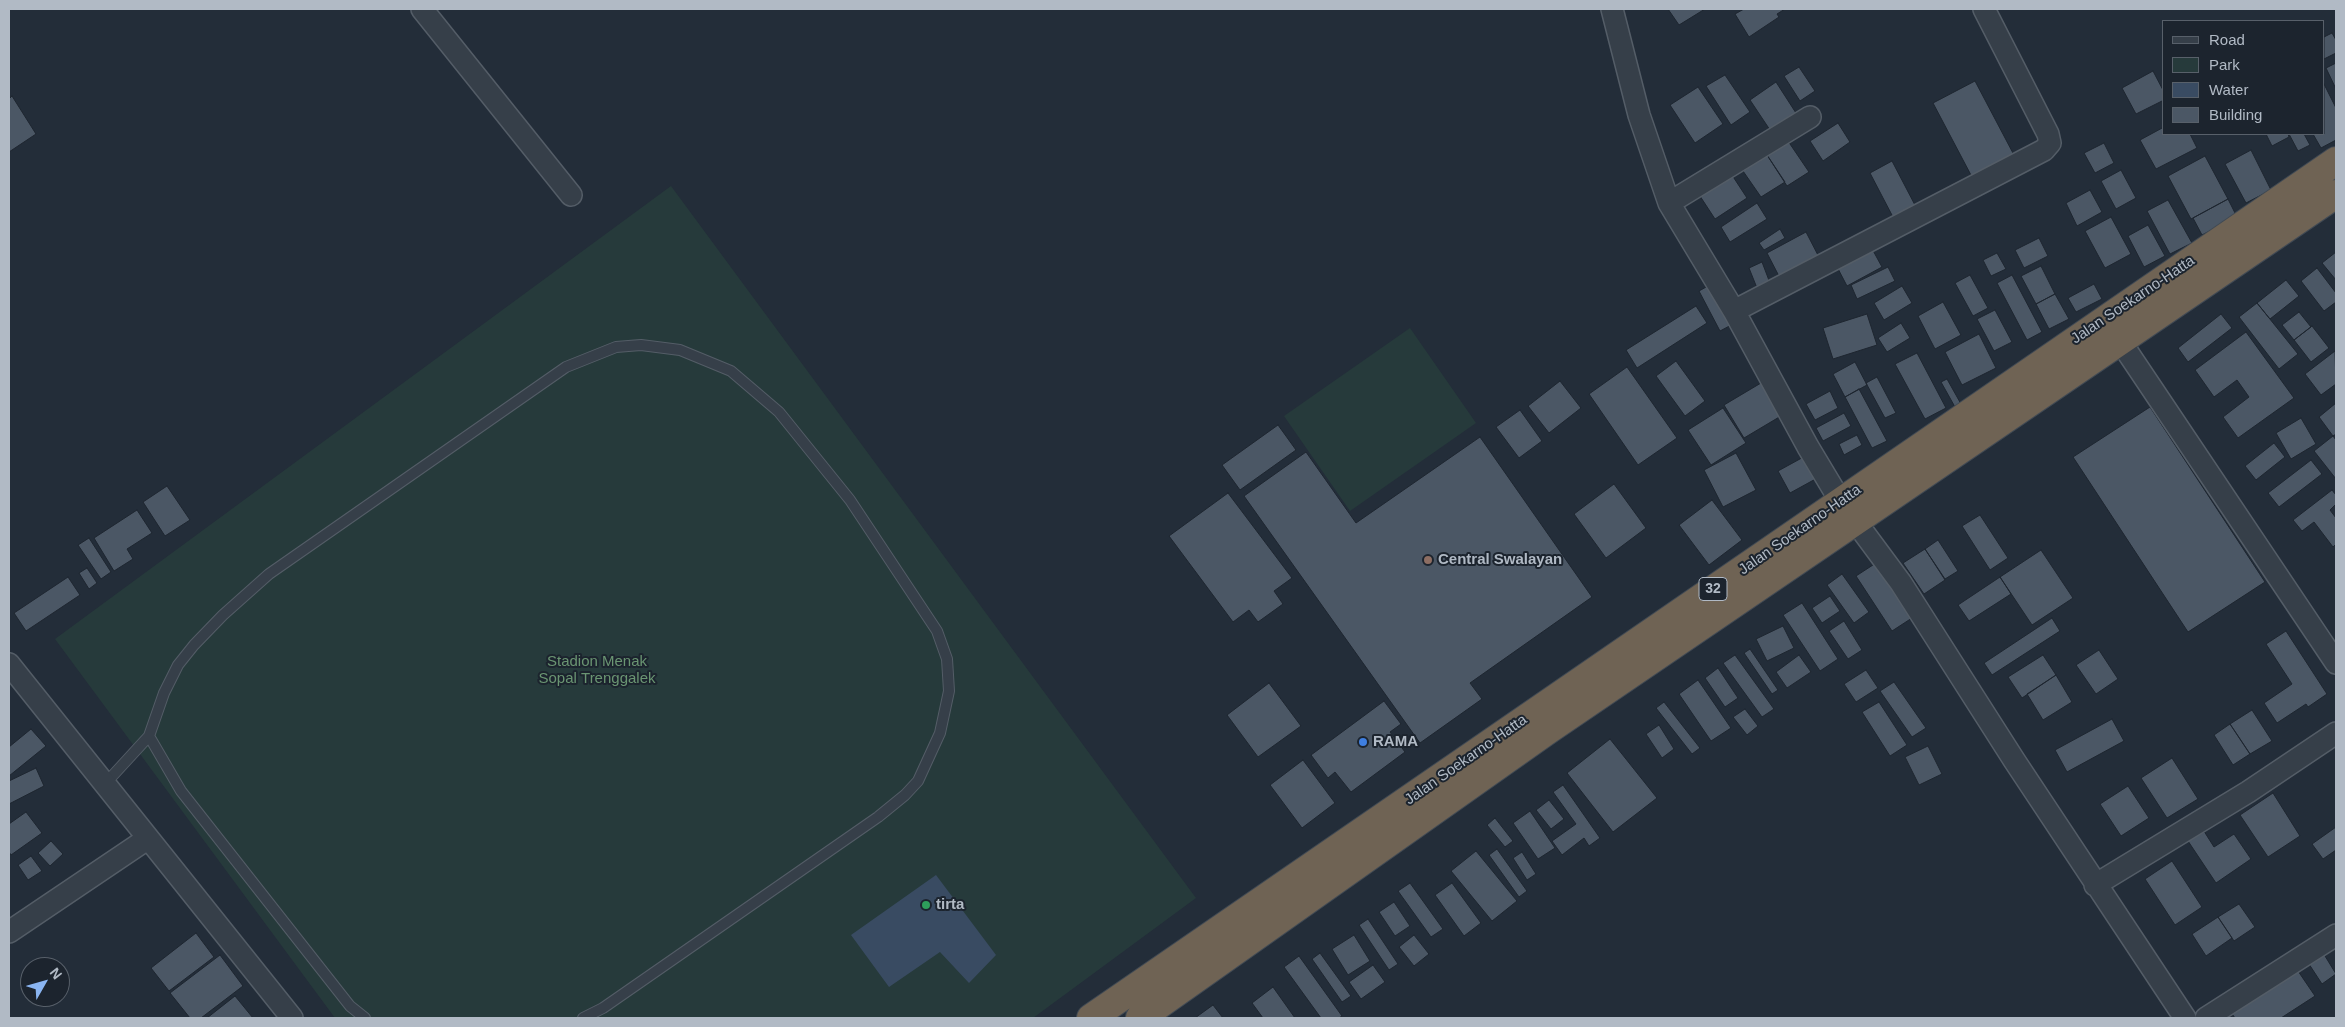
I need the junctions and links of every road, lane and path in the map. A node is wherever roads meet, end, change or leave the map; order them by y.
1 (422, 9) edge
2 (1612, 9) edge
3 (1984, 9) edge
4 (1810, 117) dead end
5 (2336, 161) edge
6 (2336, 194) edge
7 (571, 195) dead end
8 (1669, 203) junction
9 (1734, 311) junction
10 (2105, 319) junction
11 (2120, 341) junction
12 (1848, 511) junction
13 (2336, 663) edge
14 (9, 664) edge
15 (1541, 721) junction
16 (2336, 733) edge
17 (148, 736) junction
18 (104, 786) junction
19 (147, 839) junction
20 (2095, 885) junction
21 (9, 932) edge
22 (2336, 935) edge
23 (292, 1018) edge
24 (365, 1018) edge
25 (583, 1018) edge
26 (1091, 1018) edge
27 (1140, 1018) edge
28 (2185, 1018) edge
29 (2206, 1018) edge

1 - 7 street
2 - 8 street
3 - 9 street
4 - 8 street
5 - 10 highway, Jalan Soekarno-Hatta / 32
6 - 11 highway, Jalan Soekarno-Hatta / 32
8 - 9 street
9 - 12 street
10 - 11 street
10 - 12 highway, Jalan Soekarno-Hatta / 32
11 - 12 highway, Jalan Soekarno-Hatta / 32
11 - 13 street
12 - 15 highway, Jalan Soekarno-Hatta / 32
12 - 20 street
14 - 18 street
15 - 26 highway, Jalan Soekarno-Hatta / 32
15 - 27 highway, Jalan Soekarno-Hatta / 32
16 - 20 street
17 - 18 lane
17 - 24 lane
17 - 25 lane
18 - 19 street
19 - 21 street
19 - 23 street
20 - 28 street
22 - 29 street

